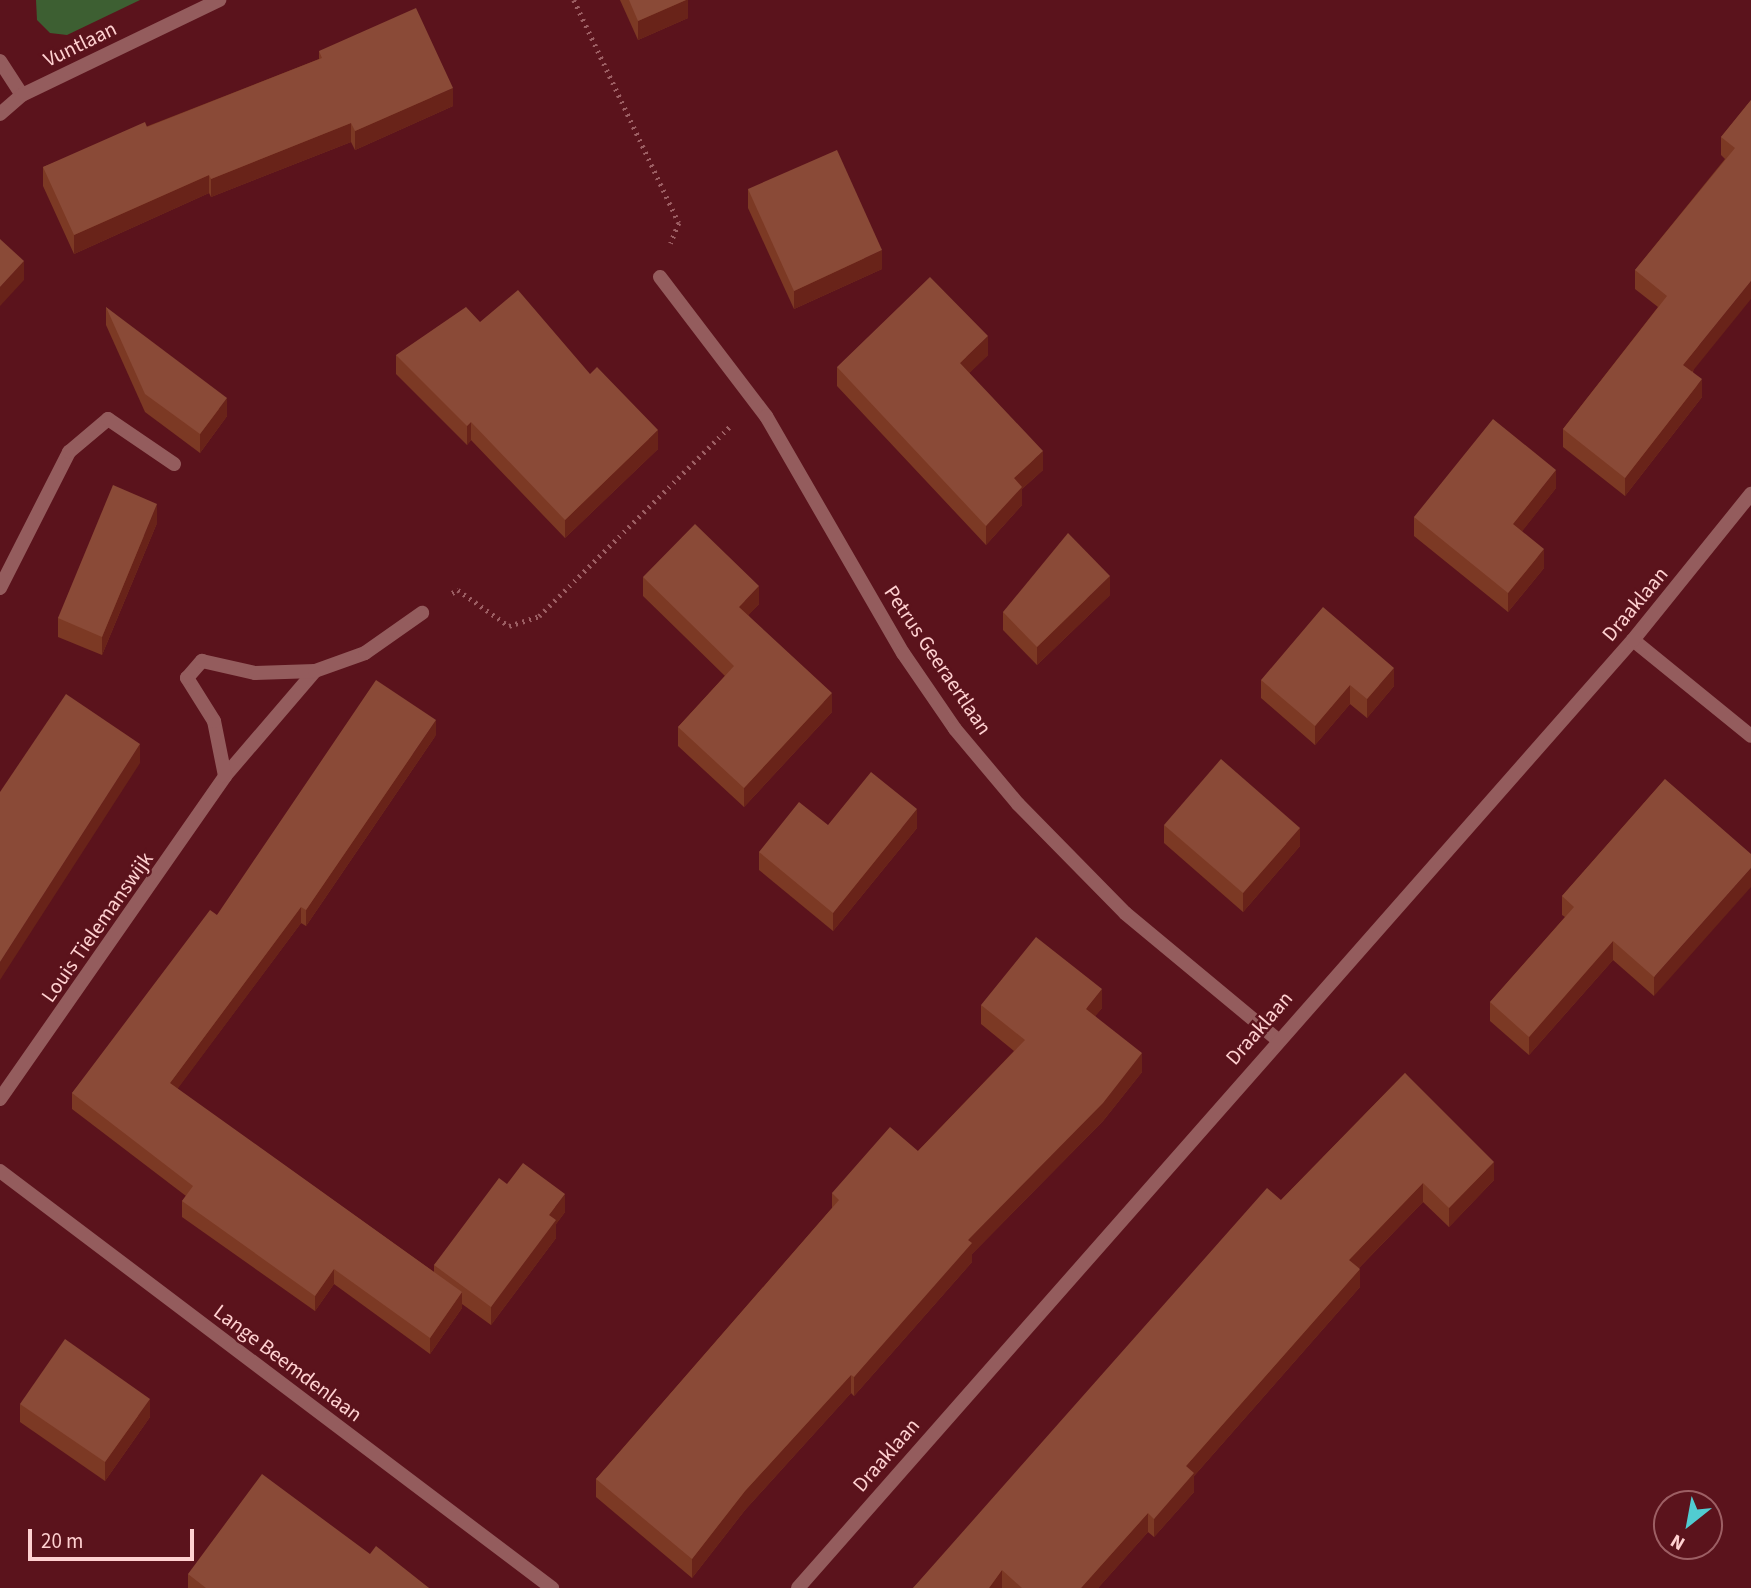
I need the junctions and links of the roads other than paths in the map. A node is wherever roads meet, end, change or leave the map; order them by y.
1 (219, 0) edge
2 (0, 61) edge
3 (22, 95) junction
4 (0, 114) edge
5 (660, 277) road end
6 (174, 464) dead end
7 (1751, 494) edge
8 (0, 588) edge
9 (422, 613) road end
10 (1633, 640) junction
11 (315, 671) junction
12 (1751, 736) edge
13 (225, 776) junction
14 (1277, 1039) junction
15 (0, 1099) edge
16 (0, 1171) edge
17 (552, 1588) edge
18 (798, 1588) edge

1 - 3 street, Vuntlaan
2 - 3 street
3 - 4 street, Vuntlaan
5 - 14 street, Petrus Geeraertlaan
6 - 8 street
7 - 10 street, Draaklaan
9 - 11 street, Louis Tielemanswijk
10 - 12 street
10 - 14 street, Draaklaan
11 - 13 street, Louis Tielemanswijk
11 - 13 street, Louis Tielemanswijk
13 - 15 street, Louis Tielemanswijk
14 - 18 street, Draaklaan
16 - 17 street, Lange Beemdenlaan

